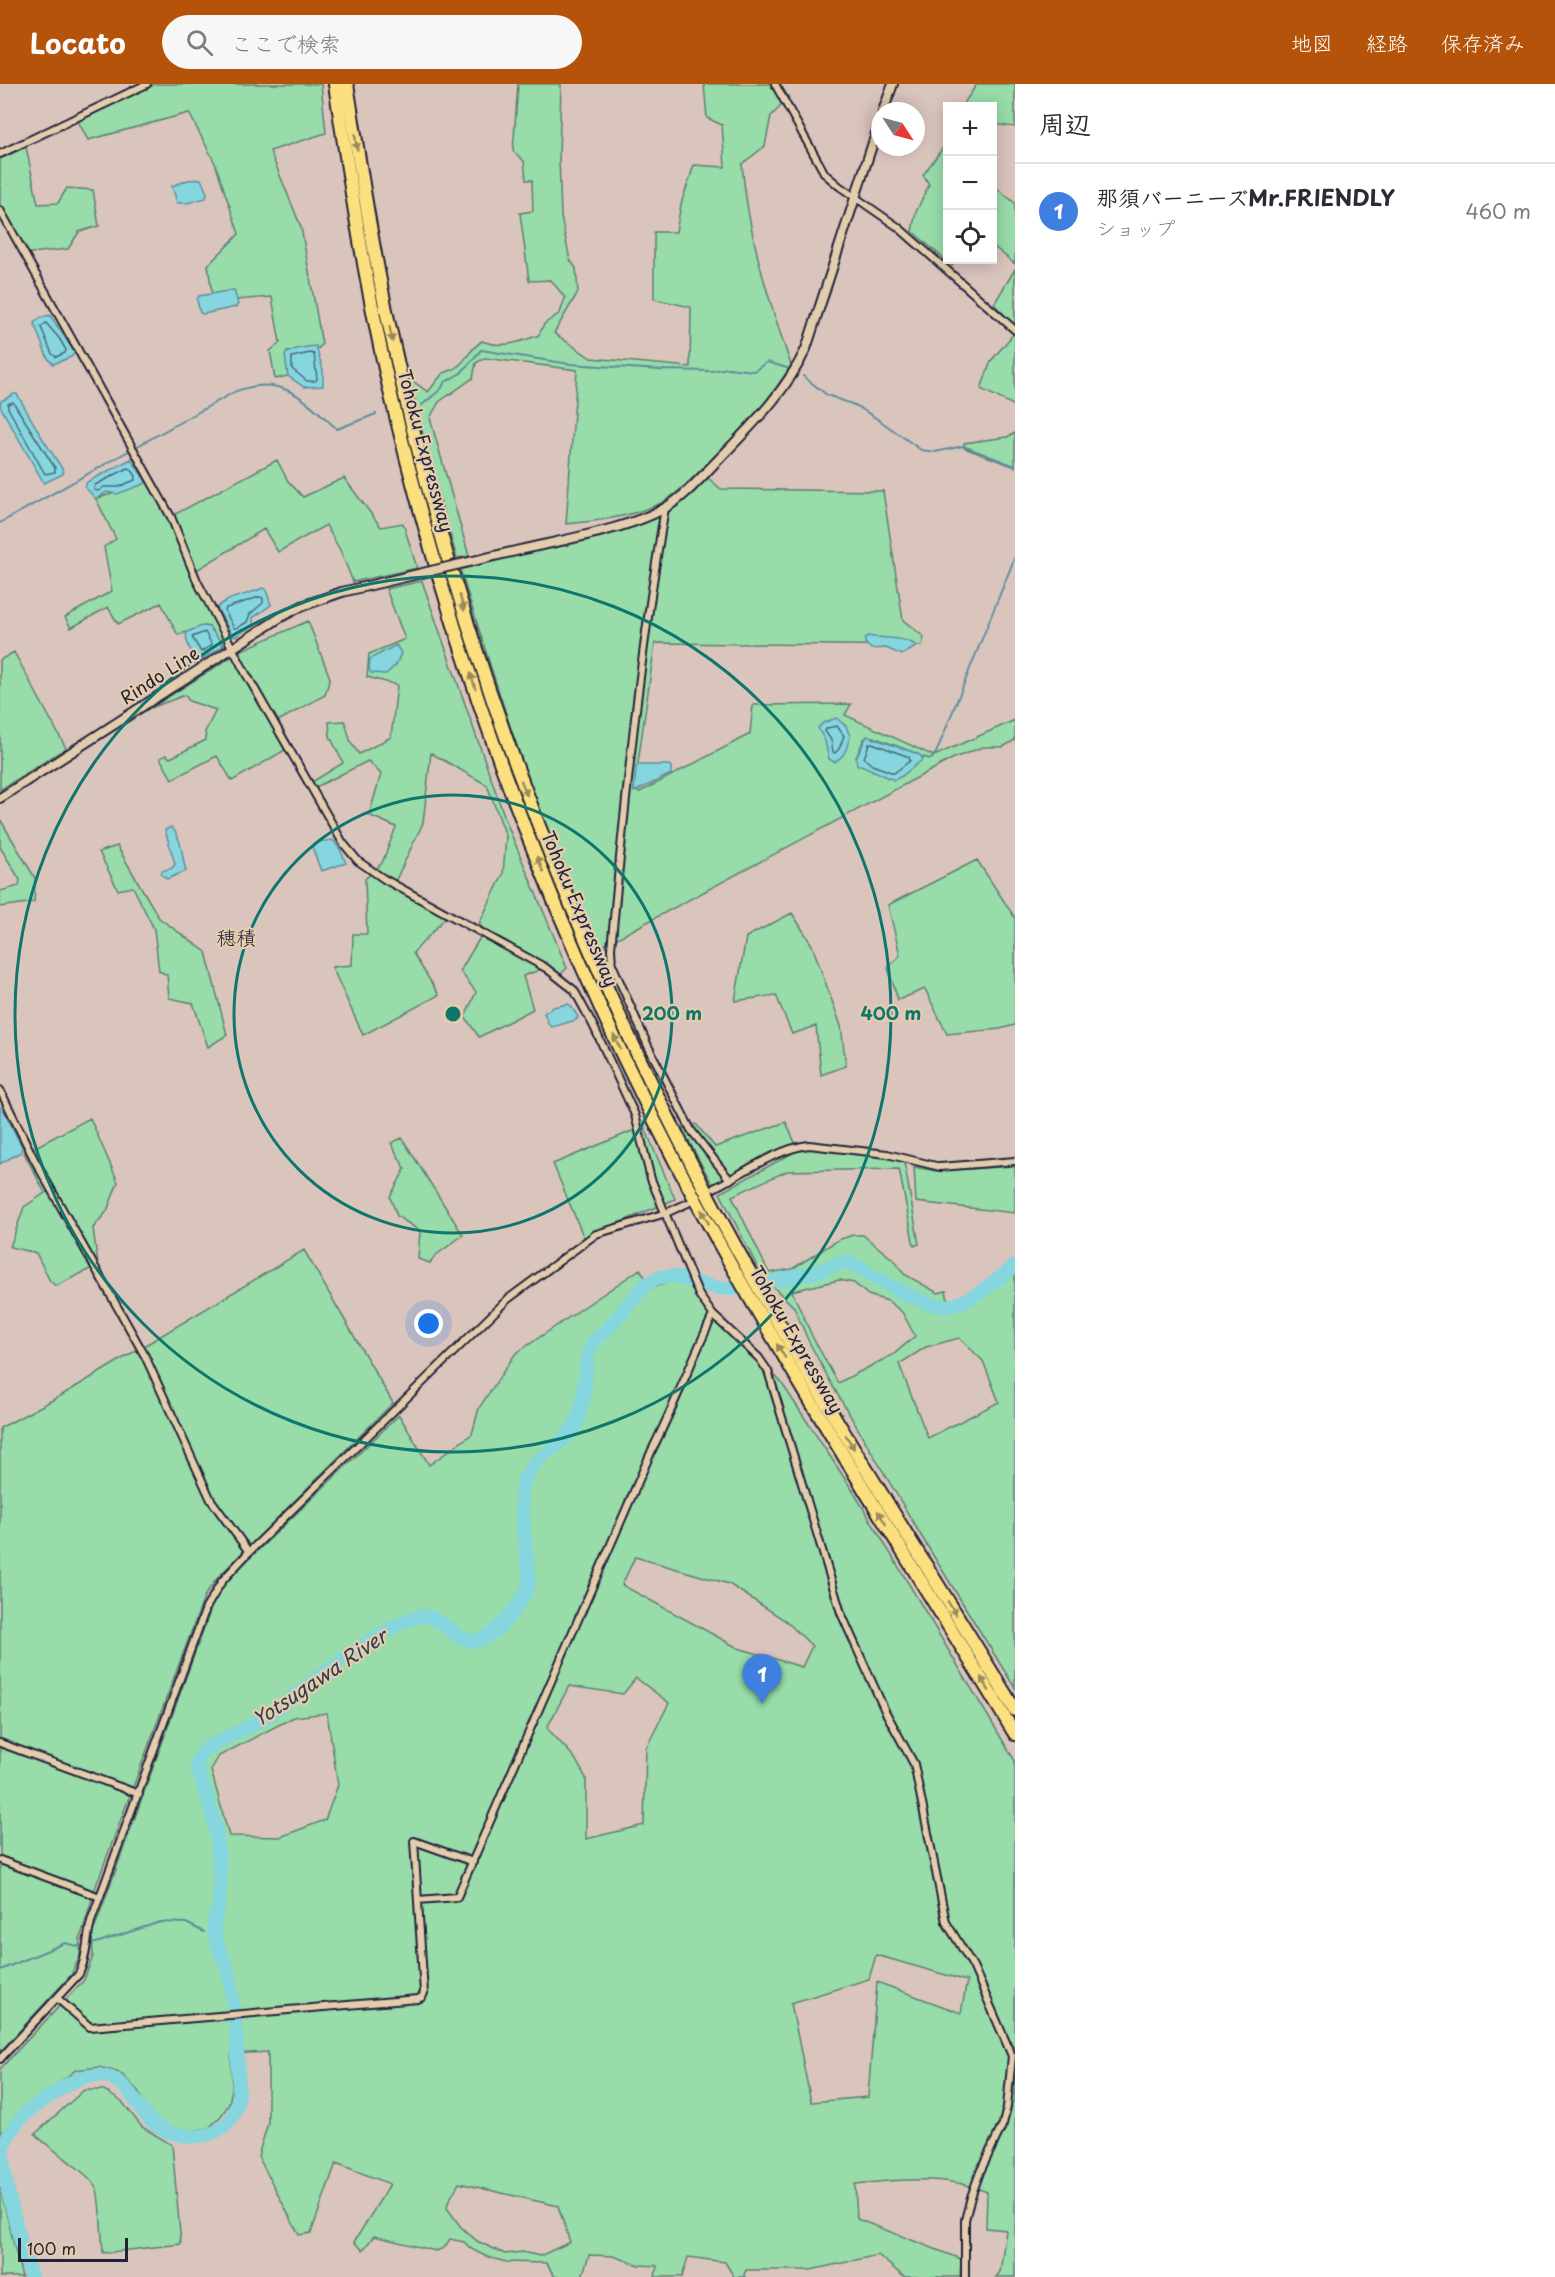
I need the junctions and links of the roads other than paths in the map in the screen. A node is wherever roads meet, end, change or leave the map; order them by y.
1 (147, 84) edge
2 (334, 84) edge
3 (347, 84) edge
4 (775, 84) edge
5 (893, 84) edge
6 (886, 102) edge
7 (871, 148) edge
8 (0, 154) edge
9 (855, 197) junction
10 (0, 210) edge
11 (1015, 330) edge
12 (665, 508) junction
13 (233, 648) junction
14 (0, 798) edge
15 (0, 1090) edge
16 (1015, 1161) edge
17 (730, 1180) junction
18 (714, 1188) dead end
19 (688, 1203) dead end
20 (666, 1213) junction
21 (740, 1266) junction
22 (713, 1315) junction
23 (249, 1552) junction
24 (1015, 1710) edge
25 (1015, 1734) edge
26 (0, 1743) edge
27 (139, 1794) junction
28 (472, 1862) junction
29 (1, 1863) edge
30 (99, 1897) junction
31 (418, 1899) junction
32 (57, 1998) junction
33 (0, 2059) edge
34 (965, 2277) edge

1 - 8 street
21 -> 2 highway, Tohoku Expressway
3 -> 21 highway, Tohoku Expressway
4 - 9 street
5 - 6 street
7 - 9 street, Rindo Line
9 - 11 street
9 - 12 street, Rindo Line
10 - 13 street
12 - 13 street, Rindo Line, bridge
12 - 17 street
13 - 14 street, Rindo Line
13 - 20 street
15 - 23 street
16 - 17 street
17 - 18 street
19 - 20 street
20 - 22 street
20 - 23 street
21 -> 24 highway, Tohoku Expressway
25 -> 21 highway, Tohoku Expressway
22 - 28 street
22 - 34 street
23 - 27 street
26 - 27 street
27 - 30 street
28 - 31 street
28 - 31 street
29 - 30 street
30 - 32 street
31 - 32 street
32 - 33 street

